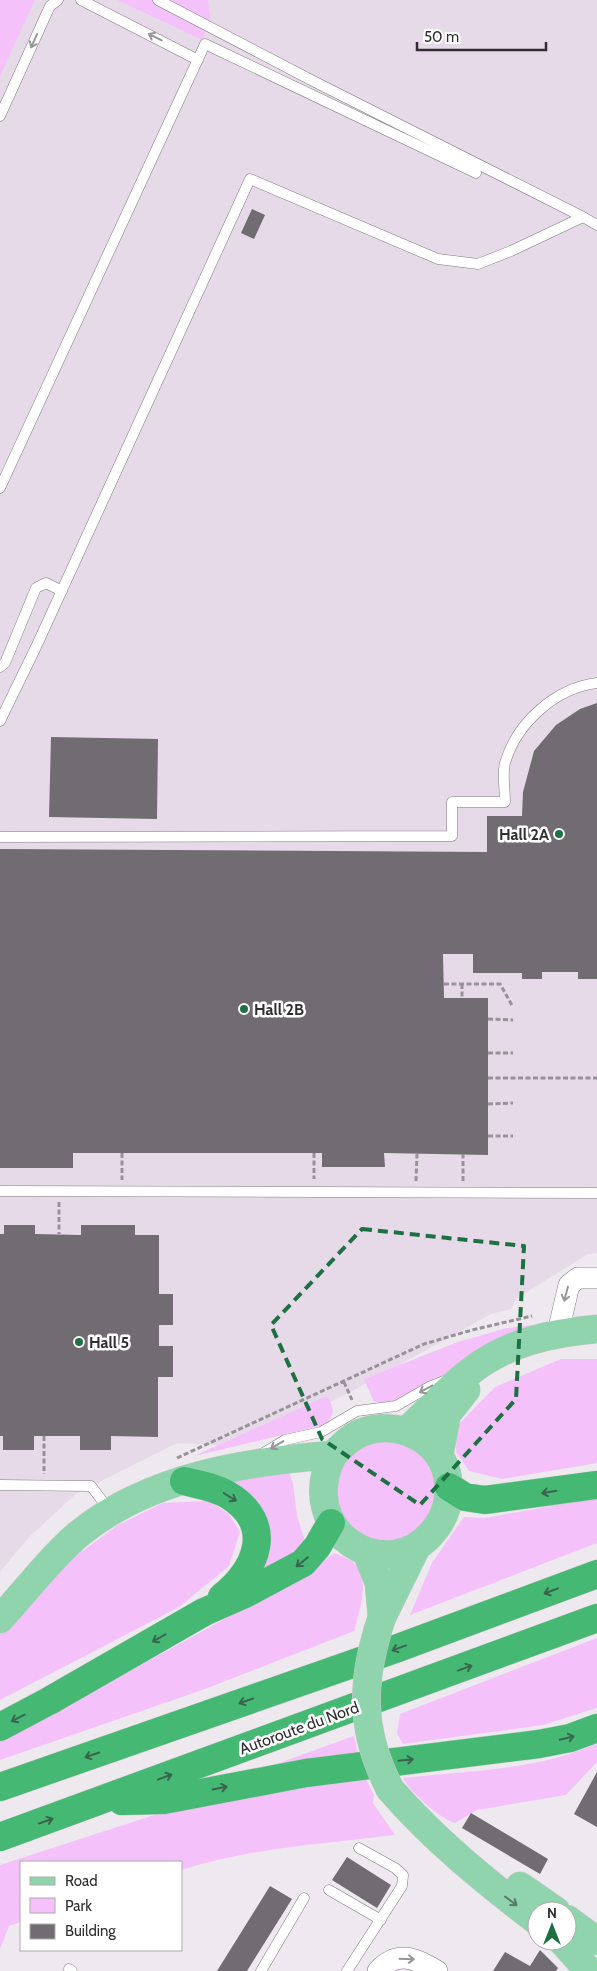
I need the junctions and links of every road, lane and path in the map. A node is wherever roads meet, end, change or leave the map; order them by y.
1 (58, 0) edge
2 (81, 0) edge
3 (158, 0) edge
4 (198, 60) junction
5 (0, 116) edge
6 (476, 173) dead end
7 (583, 217) junction
8 (597, 225) edge
9 (0, 488) edge
10 (62, 590) junction
11 (0, 667) edge
12 (597, 683) edge
13 (0, 721) edge
14 (0, 837) edge
15 (444, 984) dead end
16 (462, 984) junction
17 (462, 998) dead end
18 (513, 1007) dead end
19 (488, 1019) dead end
20 (513, 1020) dead end
21 (488, 1052) dead end
22 (513, 1053) dead end
23 (488, 1078) dead end
24 (597, 1078) edge
25 (513, 1103) dead end
26 (488, 1104) dead end
27 (488, 1136) dead end
28 (513, 1136) dead end
29 (122, 1153) dead end
30 (314, 1153) dead end
31 (417, 1154) dead end
32 (463, 1154) dead end
33 (0, 1192) edge
34 (59, 1192) junction
35 (122, 1192) junction
36 (315, 1192) junction
37 (416, 1192) junction
38 (597, 1193) edge
39 (463, 1194) junction
40 (59, 1234) dead end
41 (597, 1278) edge
42 (560, 1322) junction
43 (597, 1328) edge
44 (597, 1341) edge
45 (471, 1370) junction
46 (344, 1382) junction
47 (357, 1411) junction
48 (406, 1431) junction
49 (44, 1436) dead end
50 (333, 1455) junction
51 (439, 1456) junction
52 (278, 1460) junction
53 (240, 1467) junction
54 (177, 1471) junction
55 (597, 1484) edge
56 (0, 1485) edge
57 (44, 1485) junction
58 (322, 1485) junction
59 (449, 1487) junction
60 (111, 1512) junction
61 (331, 1523) junction
62 (417, 1546) junction
63 (366, 1551) junction
64 (597, 1574) edge
65 (204, 1612) junction
66 (382, 1617) junction
67 (597, 1618) edge
68 (0, 1619) edge
69 (0, 1727) edge
70 (597, 1728) edge
71 (0, 1787) edge
72 (103, 1801) junction
73 (0, 1837) edge
74 (448, 1846) junction
75 (359, 1848) dead end
76 (329, 1890) dead end
77 (304, 1898) dead end
78 (542, 1901) edge
79 (527, 1913) edge
80 (381, 1920) junction
81 (577, 1926) edge
82 (597, 1941) edge
83 (571, 1951) edge
84 (261, 1971) edge
85 (348, 1971) edge
86 (378, 1971) edge
87 (437, 1971) edge
88 (588, 1971) edge

1 -> 5 lane
4 -> 2 lane
3 - 7 lane
4 - 6 lane
4 - 9 lane
7 - 8 lane
7 - 10 lane
10 - 11 lane
10 - 13 lane
12 - 14 lane
15 - 16 path
16 - 17 path
16 - 18 path
19 - 20 path
21 - 22 path
23 - 24 path
25 - 26 path
27 - 28 path
29 - 35 path
30 - 36 path
31 - 37 path
32 - 39 path
33 - 34 lane
34 - 35 lane
34 - 40 path
35 - 36 lane
36 - 37 lane
37 - 39 lane
38 - 39 lane
41 -> 42 street
42 - 43 main road
42 - 45 main road
42 - 46 path
44 - 51 main road
45 -> 47 lane
45 - 48 main road
46 - 47 path
46 - 54 path
47 -> 53 lane
48 - 50 main road
48 - 51 main road
49 - 57 path
50 - 52 main road
50 - 58 main road
51 - 59 main road
52 - 53 main road
52 - 58 main road
53 - 54 main road
54 - 60 main road
54 -> 65 highway
55 -> 59 highway
56 - 57 lane
57 - 60 lane
58 - 61 main road
59 - 62 main road
60 - 68 main road
61 - 63 main road
61 -> 65 highway
62 - 63 main road
62 - 66 main road
63 - 66 main road
64 -> 71 highway
65 -> 69 highway
66 - 74 main road, bridge
72 -> 67 highway, Autoroute du Nord
72 -> 70 highway
73 -> 72 highway, Autoroute du Nord
74 - 78 main road
74 -> 79 main road
75 - 80 lane
76 - 80 lane
77 - 84 lane
80 - 85 lane
81 - 82 main road
83 - 88 main road
86 -> 87 street

